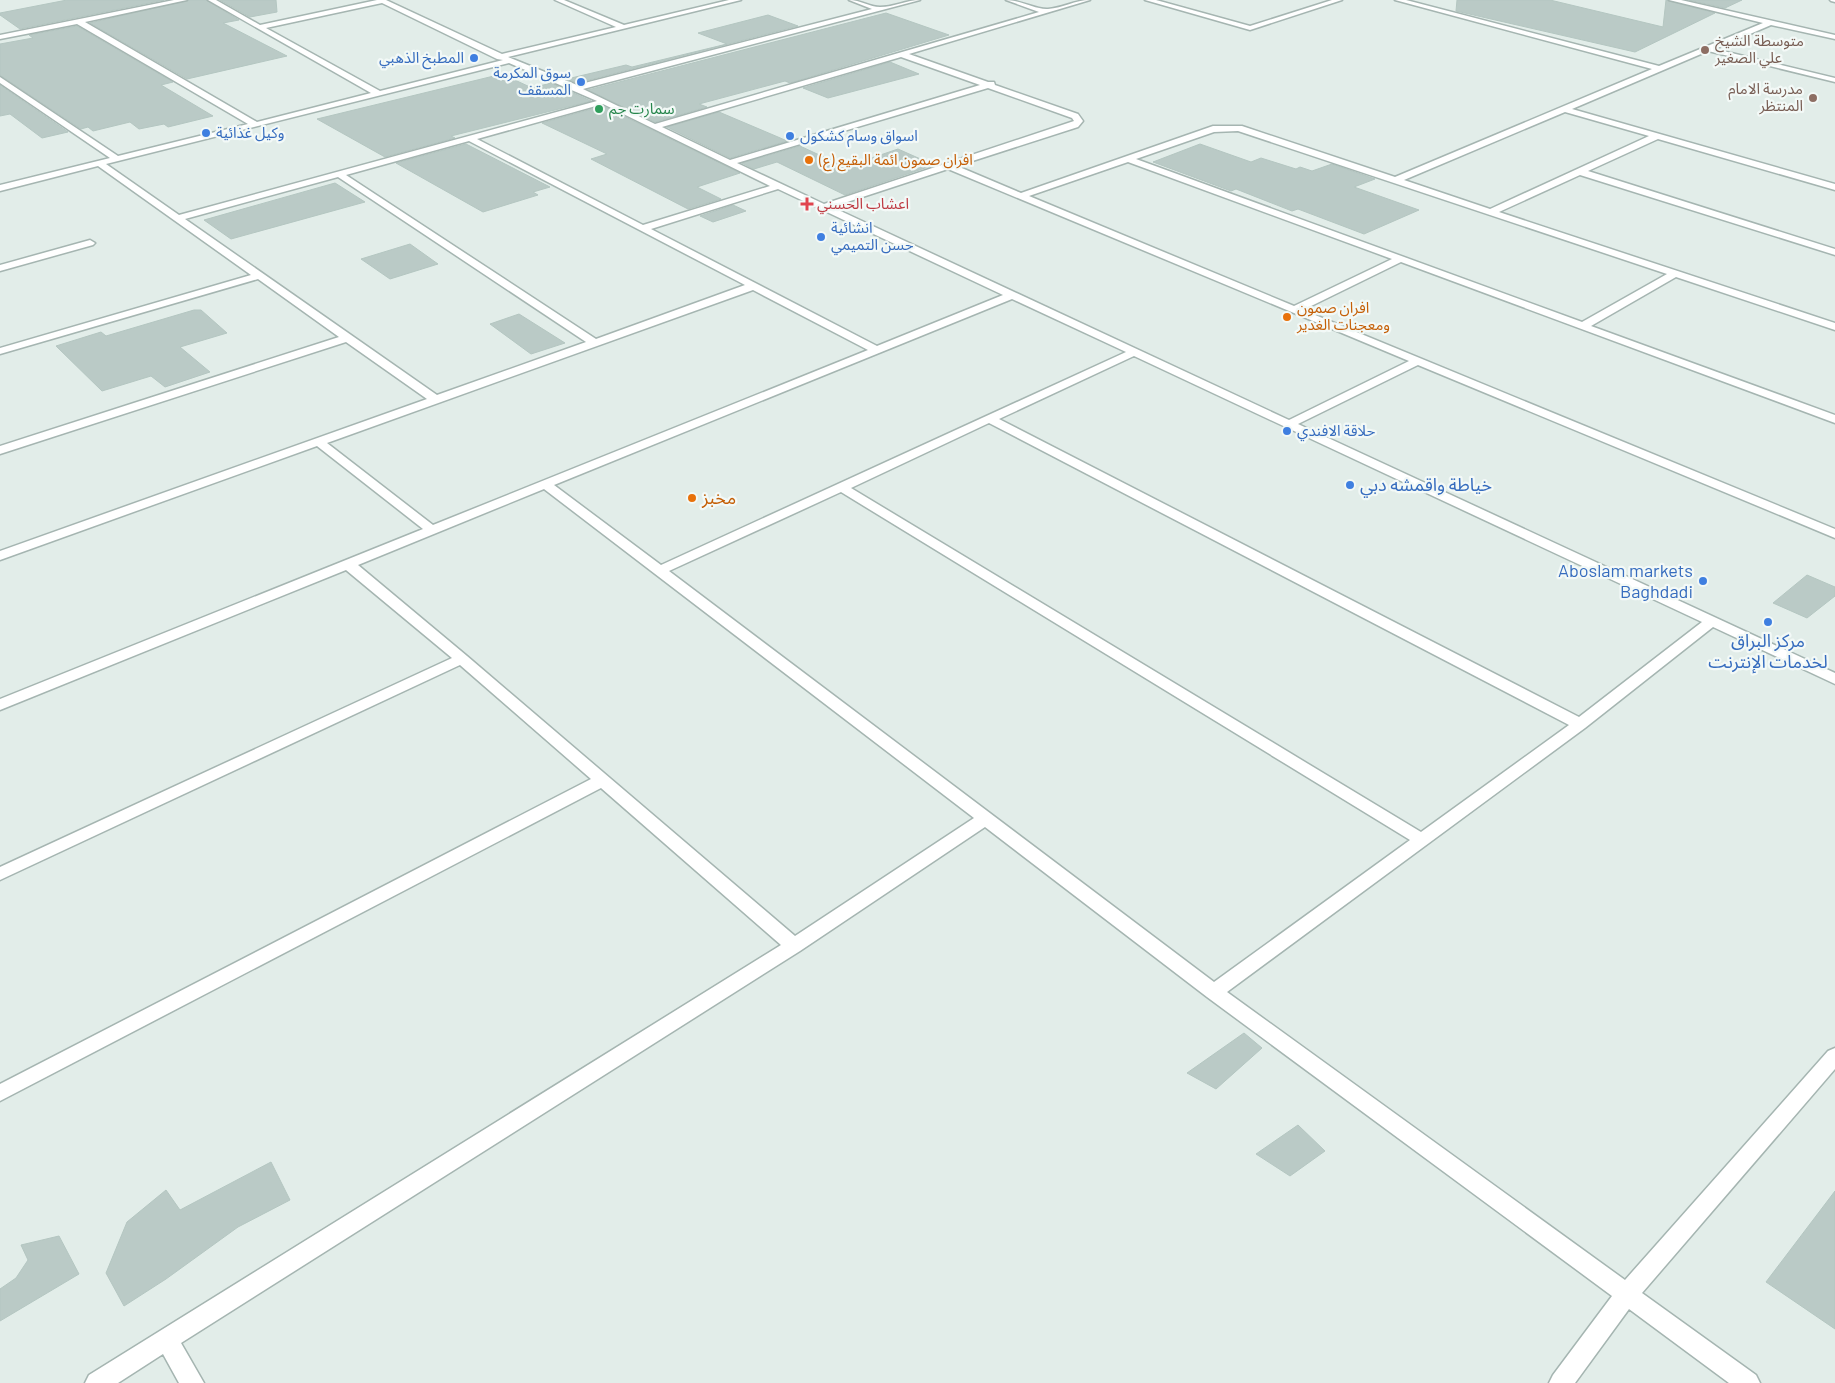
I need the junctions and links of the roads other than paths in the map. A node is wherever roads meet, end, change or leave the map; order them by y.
1 (184, 0) edge
2 (211, 0) edge
3 (558, 0) edge
4 (711, 0) edge
5 (738, 0) edge
6 (852, 0) edge
7 (917, 0) edge
8 (1009, 0) edge
9 (1087, 0) edge
10 (1148, 0) edge
11 (1339, 0) edge
12 (1398, 0) edge
13 (1672, 0) edge
14 (382, 1) edge
15 (722, 4) junction
16 (880, 10) junction
17 (1047, 12) junction
18 (78, 21) junction
19 (1771, 22) junction
20 (259, 27) junction
21 (622, 28) junction
22 (0, 37) edge
23 (1835, 37) edge
24 (1707, 49) junction
25 (901, 54) junction
26 (505, 59) junction
27 (1660, 69) junction
28 (0, 79) edge
29 (1835, 80) edge
30 (991, 84) junction
31 (576, 88) junction
32 (379, 94) junction
33 (603, 102) junction
34 (1564, 110) junction
35 (255, 124) junction
36 (656, 126) junction
37 (1657, 136) junction
38 (471, 138) junction
39 (117, 159) junction
40 (1129, 159) junction
41 (99, 163) junction
42 (729, 163) junction
43 (951, 167) junction
44 (1578, 171) junction
45 (339, 174) junction
46 (1394, 181) junction
47 (779, 186) junction
48 (1835, 187) edge
49 (0, 188) edge
50 (1020, 196) junction
51 (823, 207) junction
52 (1491, 212) junction
53 (177, 218) junction
54 (643, 228) junction
55 (90, 243) dead end
56 (1835, 252) edge
57 (1400, 259) junction
58 (0, 268) edge
59 (1675, 274) junction
60 (258, 276) junction
61 (753, 286) junction
62 (1012, 295) junction
63 (1294, 310) junction
64 (1583, 326) junction
65 (1835, 327) edge
66 (347, 338) junction
67 (595, 343) junction
68 (877, 350) junction
69 (0, 351) edge
70 (1135, 352) junction
71 (1418, 361) junction
72 (436, 400) junction
73 (990, 419) junction
74 (1835, 419) edge
75 (1289, 424) junction
76 (319, 442) junction
77 (0, 450) edge
78 (545, 484) junction
79 (841, 487) junction
80 (432, 530) junction
81 (1835, 534) edge
82 (0, 556) edge
83 (348, 564) junction
84 (659, 571) junction
85 (1711, 622) junction
86 (462, 659) junction
87 (1835, 679) edge
88 (0, 705) edge
89 (1580, 724) junction
90 (602, 780) junction
91 (985, 819) junction
92 (1422, 840) junction
93 (0, 874) edge
94 (794, 946) junction
95 (1214, 992) junction
96 (1835, 1056) edge
97 (0, 1093) edge
98 (1628, 1294) junction
99 (167, 1339) junction
100 (97, 1383) edge
101 (192, 1383) edge
102 (1561, 1383) edge
103 (1748, 1383) edge

1 - 18 street
2 - 20 street
3 - 21 street
4 - 15 street
5 - 15 street
6 - 16 street
7 - 16 street
8 - 17 street
9 - 17 street
10 - 11 street
12 - 27 street
13 - 19 street
14 - 20 street
14 - 26 street
15 - 21 street
16 - 31 street
17 - 25 street
18 - 22 street
18 - 35 street
19 - 23 street
19 - 24 street
20 - 32 street
21 - 26 street
24 - 27 street
24 - 29 street
25 - 30 street
25 - 36 street
26 - 31 street
26 - 32 street
27 - 34 street
28 - 39 street
30 - 42 street
30 - 43 street
31 - 33 street
32 - 35 street
33 - 36 street
33 - 38 street
34 - 37 street
34 - 46 street
35 - 39 street
36 - 42 street
37 - 44 street
37 - 48 street
38 - 45 street
38 - 54 street
39 - 41 street
40 - 46 street
40 - 50 street
40 - 57 street
41 - 49 street
41 - 53 street
42 - 47 street
43 - 50 street
43 - 51 street
44 - 52 street
44 - 56 street
45 - 53 street
45 - 67 street
46 - 52 street
47 - 51 street
47 - 54 street
50 - 63 street
51 - 62 street
52 - 59 street
53 - 60 street
54 - 61 street
55 - 58 street
57 - 63 street
57 - 64 street
59 - 64 street
59 - 65 street
60 - 66 street
60 - 69 street
61 - 67 street
61 - 68 street
62 - 68 street
62 - 70 street
63 - 71 street
64 - 74 street
66 - 72 street
66 - 77 street
67 - 72 street
68 - 78 street
70 - 73 street
70 - 75 street
71 - 75 street
71 - 81 street
72 - 76 street
73 - 79 street
73 - 89 street
75 - 85 street
76 - 80 street
76 - 82 street
78 - 80 street
78 - 84 street
79 - 84 street
79 - 92 street
80 - 83 street
83 - 86 street
83 - 88 street
84 - 91 street
85 - 87 street
85 - 89 street
86 - 90 street
86 - 93 street
89 - 92 street
90 - 94 street
90 - 97 street
91 - 94 street
91 - 95 street
92 - 95 street
94 - 99 street
95 - 98 street
96 - 98 street
98 - 102 street
98 - 103 street
99 - 100 street
99 - 101 street

